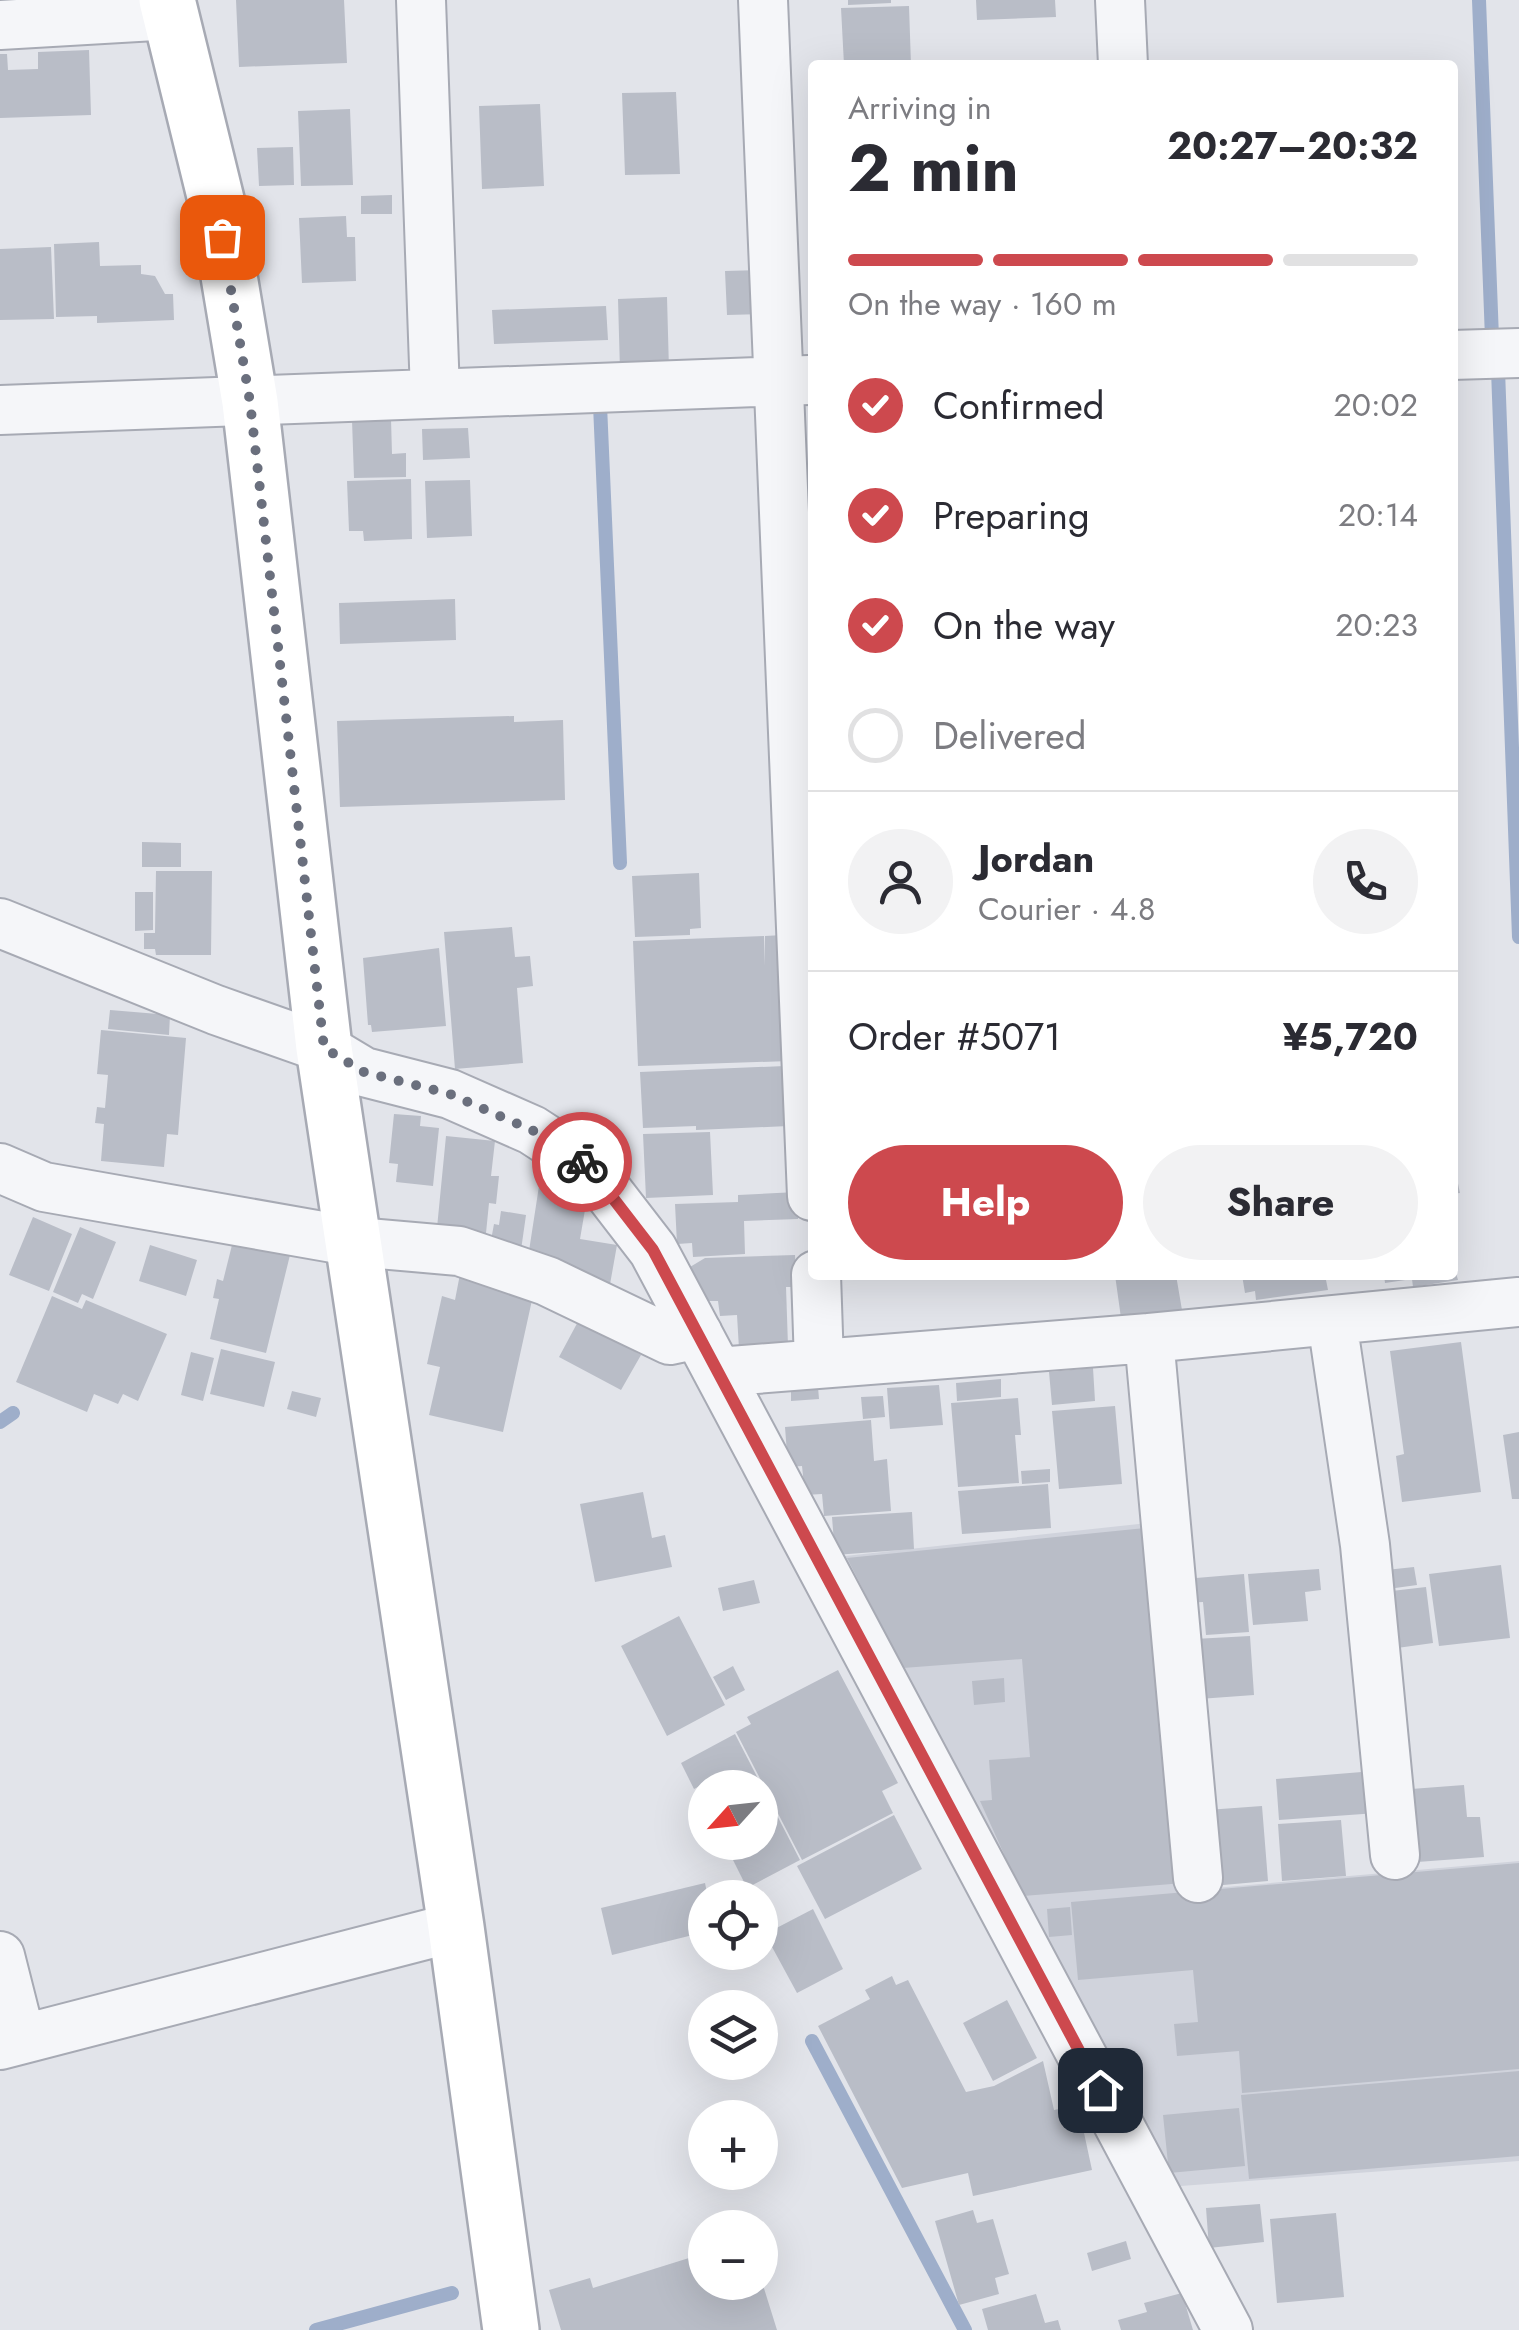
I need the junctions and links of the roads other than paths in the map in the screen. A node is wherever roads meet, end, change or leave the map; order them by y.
1 (421, 0) edge
2 (763, 0) edge
3 (1120, 0) edge
4 (170, 8) edge
5 (0, 25) edge
6 (1122, 60) edge
7 (1519, 353) edge
8 (1458, 355) edge
9 (797, 381) edge
10 (435, 393) junction
11 (250, 402) junction
12 (0, 410) edge
13 (0, 923) edge
14 (808, 964) edge
15 (324, 1048) junction
16 (0, 1168) edge
17 (356, 1242) junction
18 (816, 1280) edge
19 (1519, 1302) edge
20 (1332, 1321) junction
21 (1149, 1338) junction
22 (708, 1353) junction
23 (819, 1363) junction
24 (1395, 1854) dead end
25 (1198, 1878) dead end
26 (456, 1927) junction
27 (0, 1956) edge
28 (11, 2042) edge
29 (511, 2330) edge
30 (1228, 2330) edge

1 - 10 street
2 - 9 street
3 - 6 street
4 - 5 street
4 - 11 street
7 - 8 street
9 - 10 street
9 - 14 street
10 - 11 street
11 - 12 street
11 - 15 street
13 - 15 street
15 - 17 street
15 - 22 street
16 - 17 street
17 - 22 street
17 - 26 street
18 - 23 street
19 - 20 street
20 - 21 street
20 - 24 street
21 - 23 street
21 - 25 street
22 - 23 street
22 - 30 street
26 - 28 street
26 - 29 street
27 - 28 street

